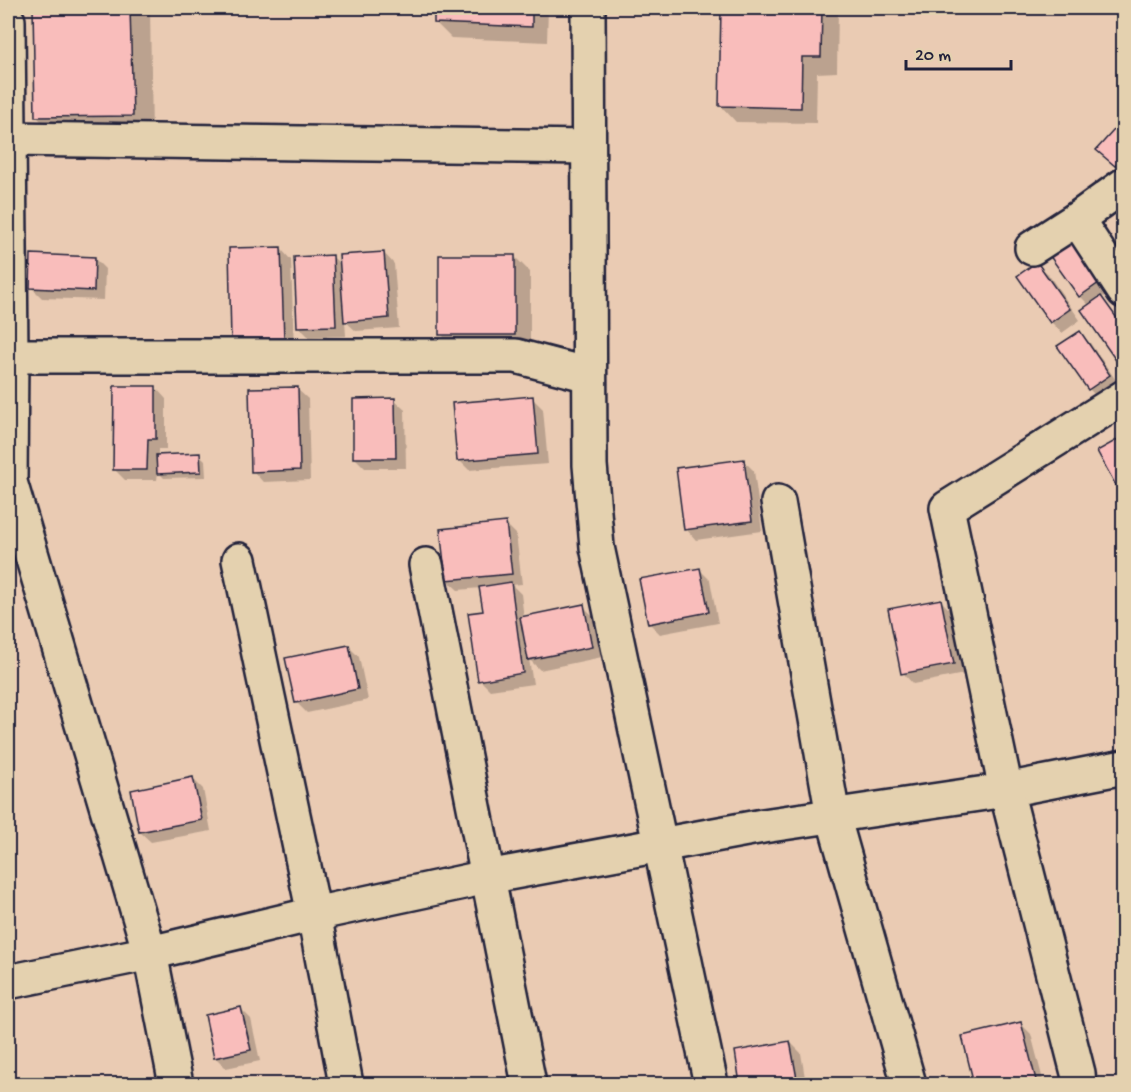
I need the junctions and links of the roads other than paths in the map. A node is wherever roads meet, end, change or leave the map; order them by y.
1 (588, 8) edge
2 (8, 21) edge
3 (9, 139) edge
4 (588, 147) junction
5 (1124, 185) edge
6 (1077, 219) junction
7 (1032, 248) dead end
8 (1124, 291) edge
9 (11, 356) junction
10 (590, 375) junction
11 (1124, 397) edge
12 (778, 502) dead end
13 (239, 560) dead end
14 (426, 565) dead end
15 (1124, 767) edge
16 (1006, 790) junction
17 (833, 816) junction
18 (662, 845) junction
19 (487, 877) junction
20 (314, 914) junction
21 (150, 953) junction
22 (8, 982) edge
23 (176, 1084) edge
24 (346, 1084) edge
25 (529, 1084) edge
26 (711, 1084) edge
27 (909, 1084) edge
28 (1079, 1084) edge

1 - 4 street
2 - 3 street
3 - 4 street
3 - 9 street
4 - 10 street
5 - 6 street
6 - 7 street
6 - 8 street
9 - 10 street
9 - 21 street
10 - 18 street
11 - 16 street
12 - 17 street
13 - 20 street
14 - 19 street
15 - 16 street
16 - 17 street
16 - 28 street
17 - 18 street
17 - 27 street
18 - 19 street
18 - 26 street
19 - 20 street
19 - 25 street
20 - 21 street
20 - 24 street
21 - 22 street
21 - 23 street

